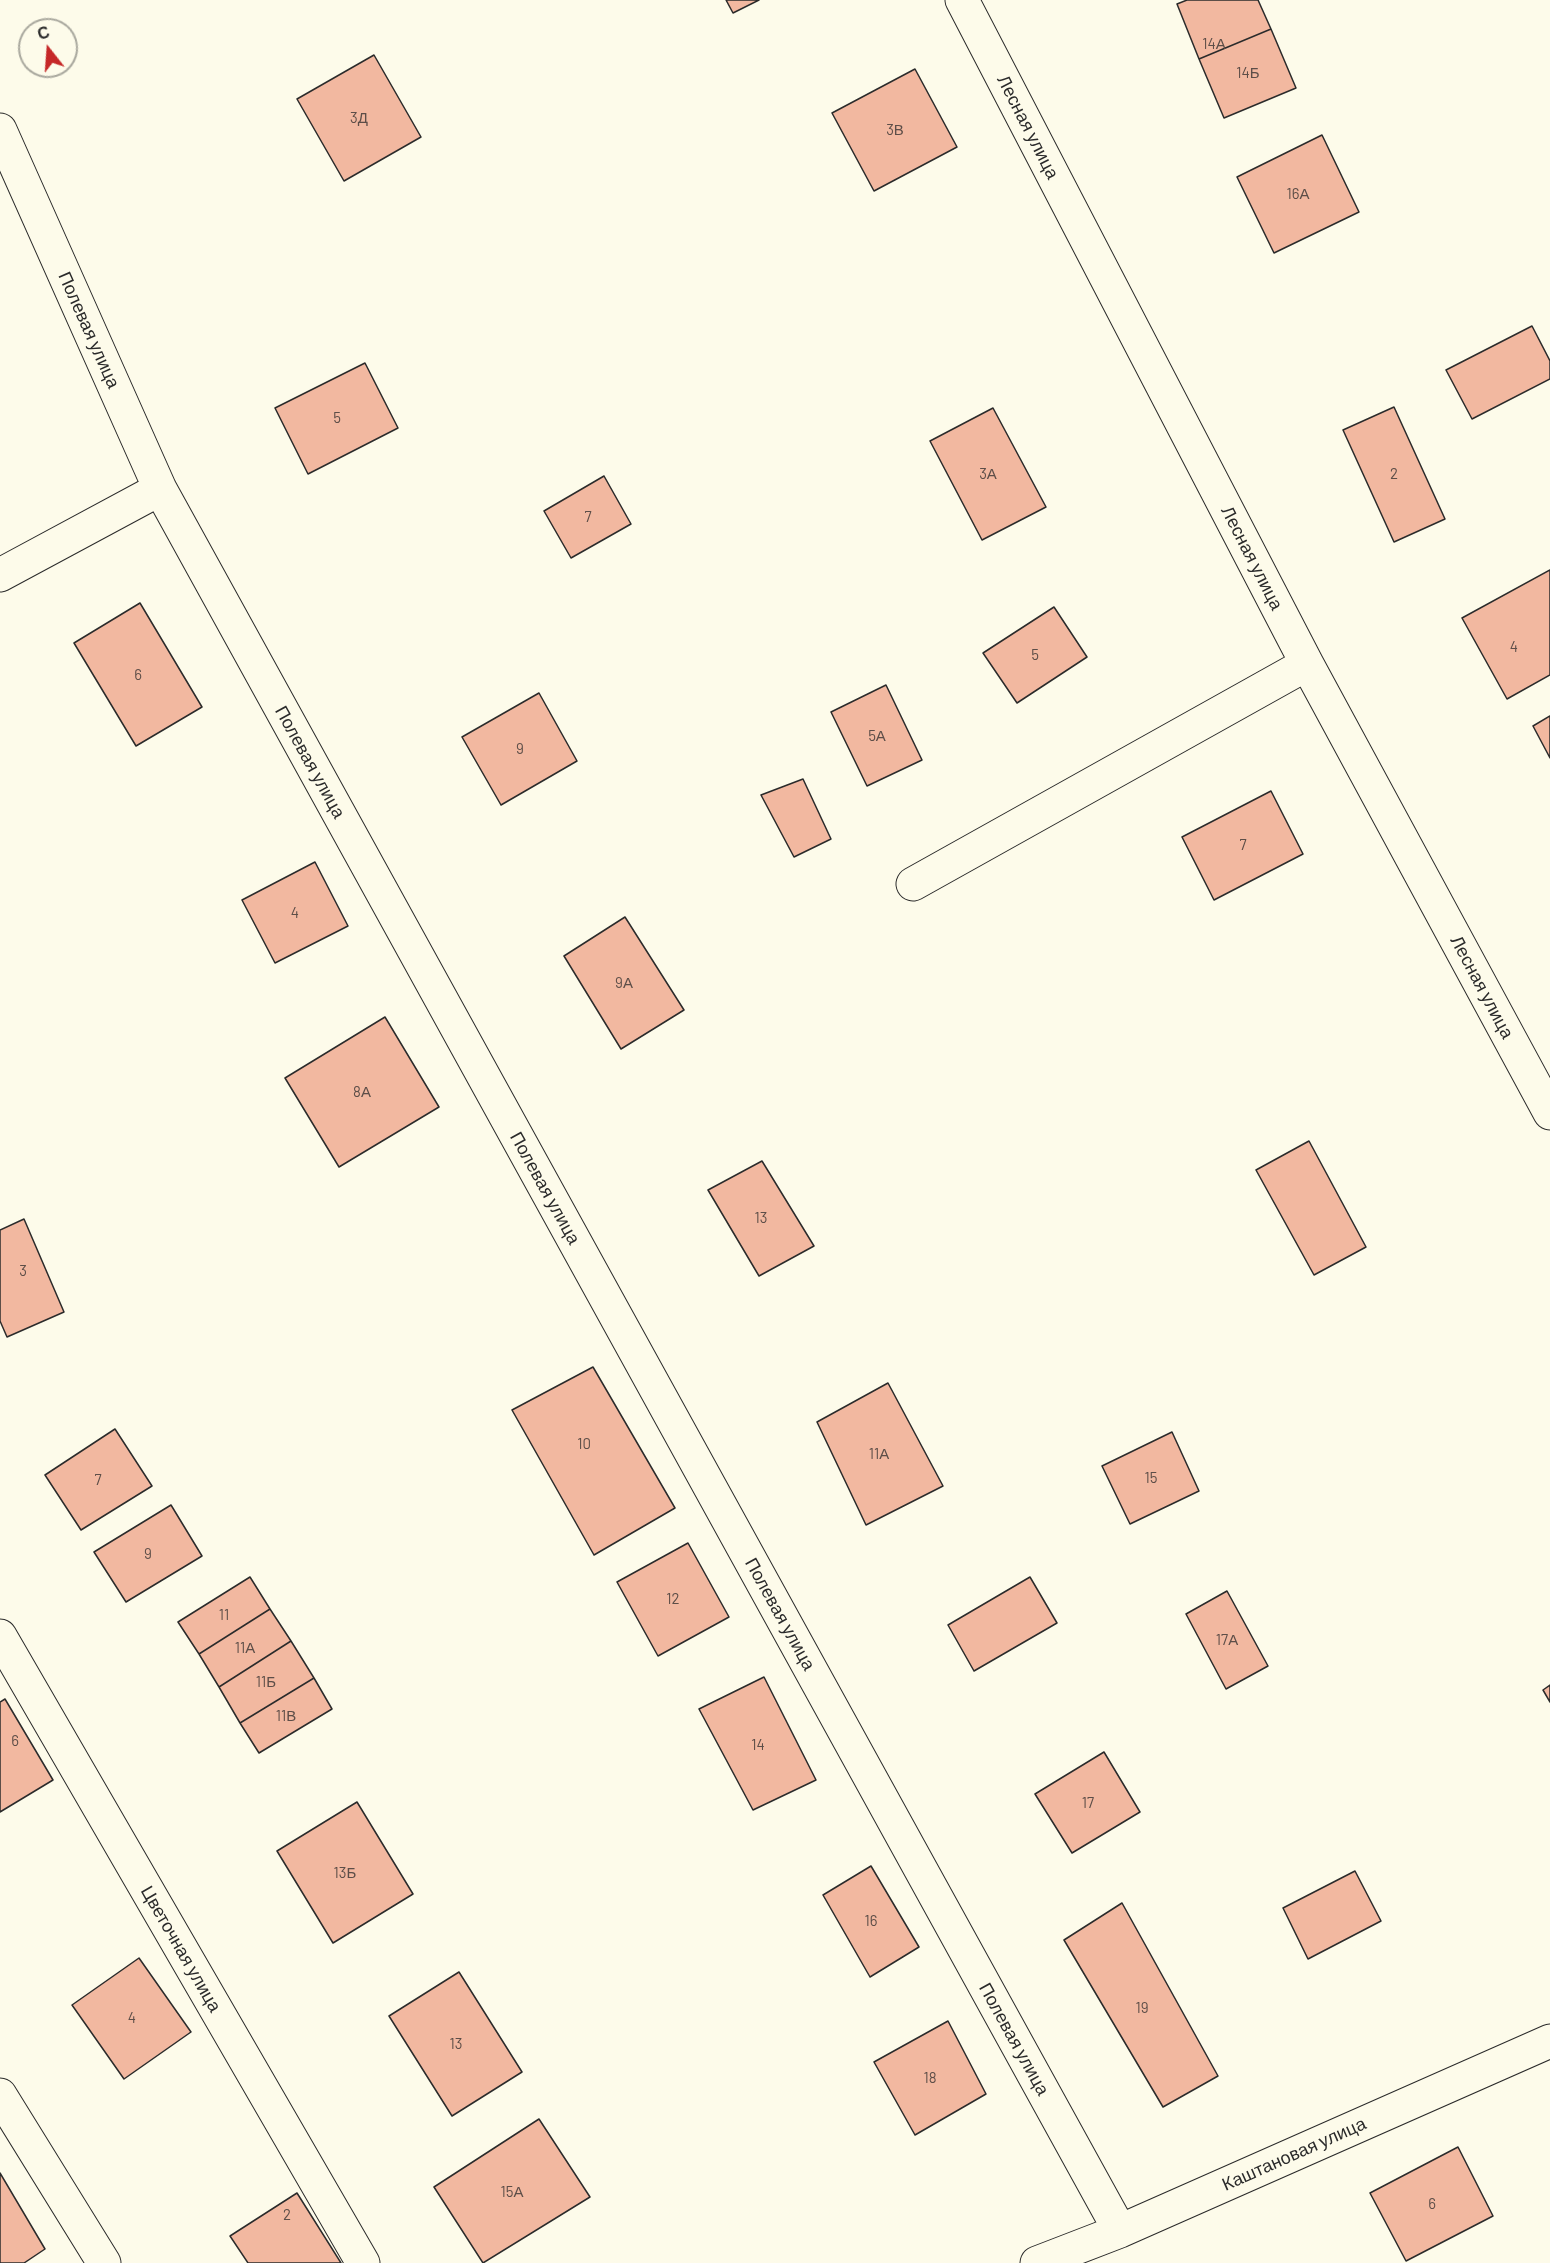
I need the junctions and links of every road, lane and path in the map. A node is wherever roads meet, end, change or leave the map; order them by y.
1 (962, 0) edge
2 (0, 130) edge
3 (159, 489) junction
4 (0, 575) edge
5 (1307, 664) junction
6 (913, 884) dead end
7 (1550, 1113) edge
8 (0, 1636) edge
9 (1550, 2041) edge
10 (0, 2095) edge
11 (1120, 2231) junction
12 (104, 2263) edge
13 (363, 2263) edge
14 (1037, 2263) edge

1 - 5 street, Лесная улица
2 - 3 street, Полевая улица
3 - 4 street
3 - 11 street, Полевая улица
5 - 6 street
5 - 7 street, Лесная улица
8 - 13 street, Цветочная улица
9 - 11 street, Каштановая улица
10 - 12 street
11 - 14 street, Каштановая улица

